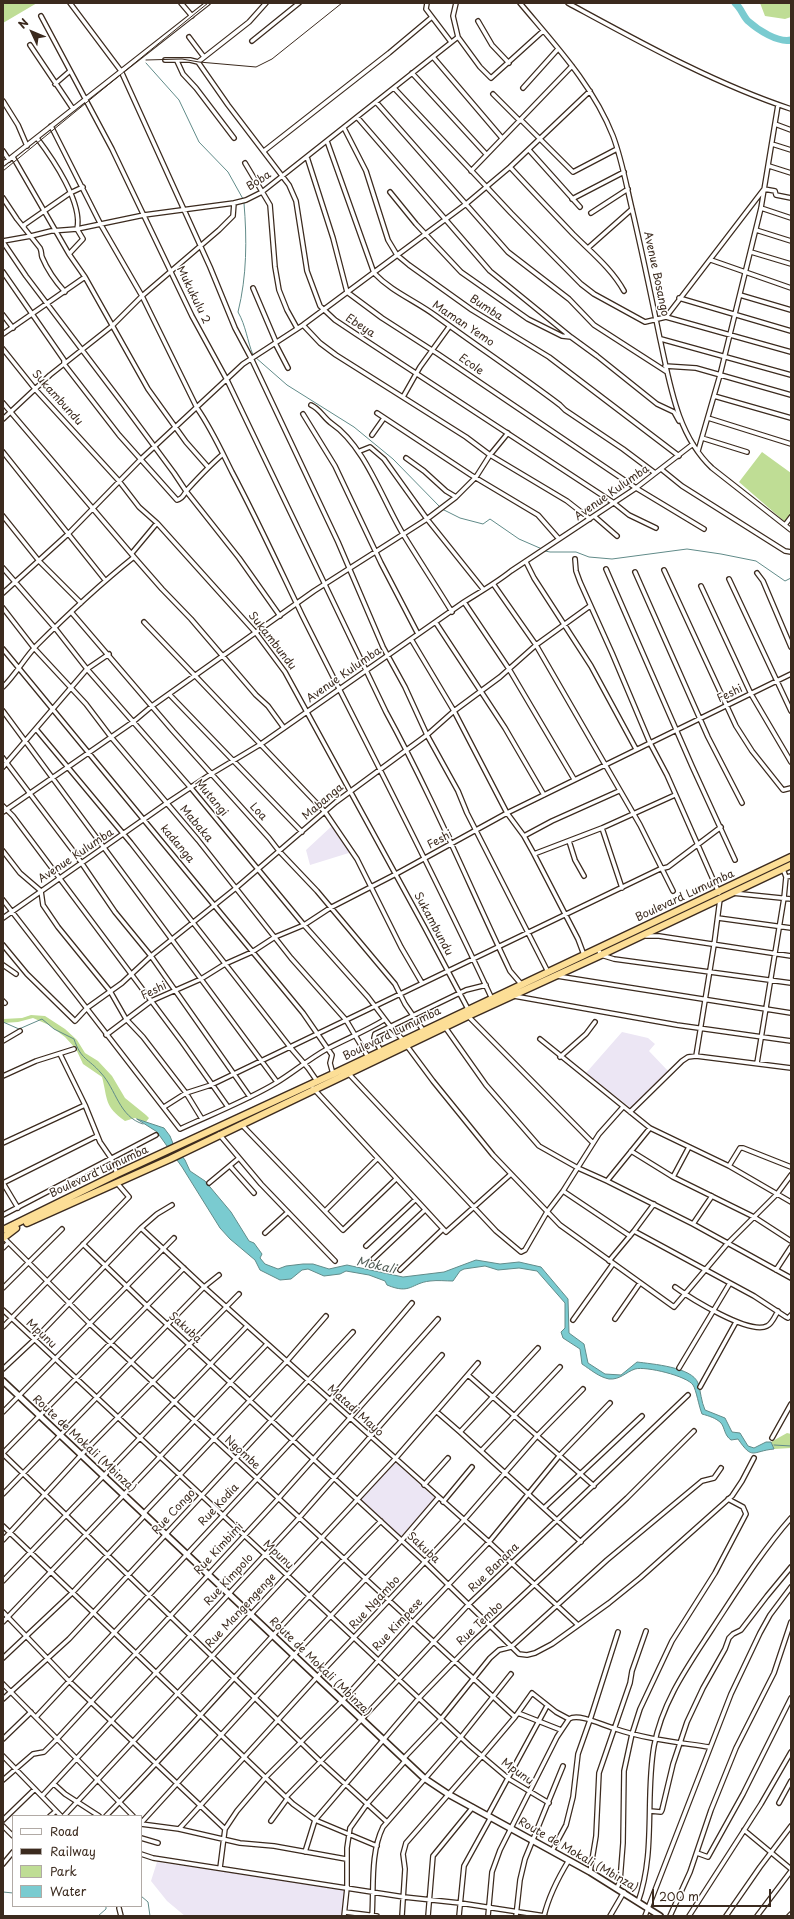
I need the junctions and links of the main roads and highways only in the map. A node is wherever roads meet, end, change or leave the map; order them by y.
1 (791, 857) edge
2 (791, 865) edge
3 (657, 920) junction
4 (661, 927) junction
5 (552, 973) junction
6 (468, 1012) junction
7 (380, 1051) junction
8 (383, 1058) junction
9 (3, 1227) edge
10 (15, 1227) junction
11 (3, 1230) edge
12 (3, 1234) edge
13 (3, 1237) edge

1 - 3 highway, Boulevard Lumumba
2 - 4 highway, Boulevard Lumumba
3 - 4 highway
3 - 5 highway, Boulevard Lumumba
4 - 5 highway, Boulevard Lumumba
5 - 6 highway, Boulevard Lumumba
5 - 6 highway, Boulevard Lumumba
6 - 7 highway, Boulevard Lumumba
6 - 8 highway, Boulevard Lumumba
7 - 8 highway
7 - 10 highway, Boulevard Lumumba
8 - 10 highway, Boulevard Lumumba
9 - 10 highway
10 - 11 highway, Boulevard Lumumba
10 - 12 highway, Boulevard Lumumba
10 - 13 highway

